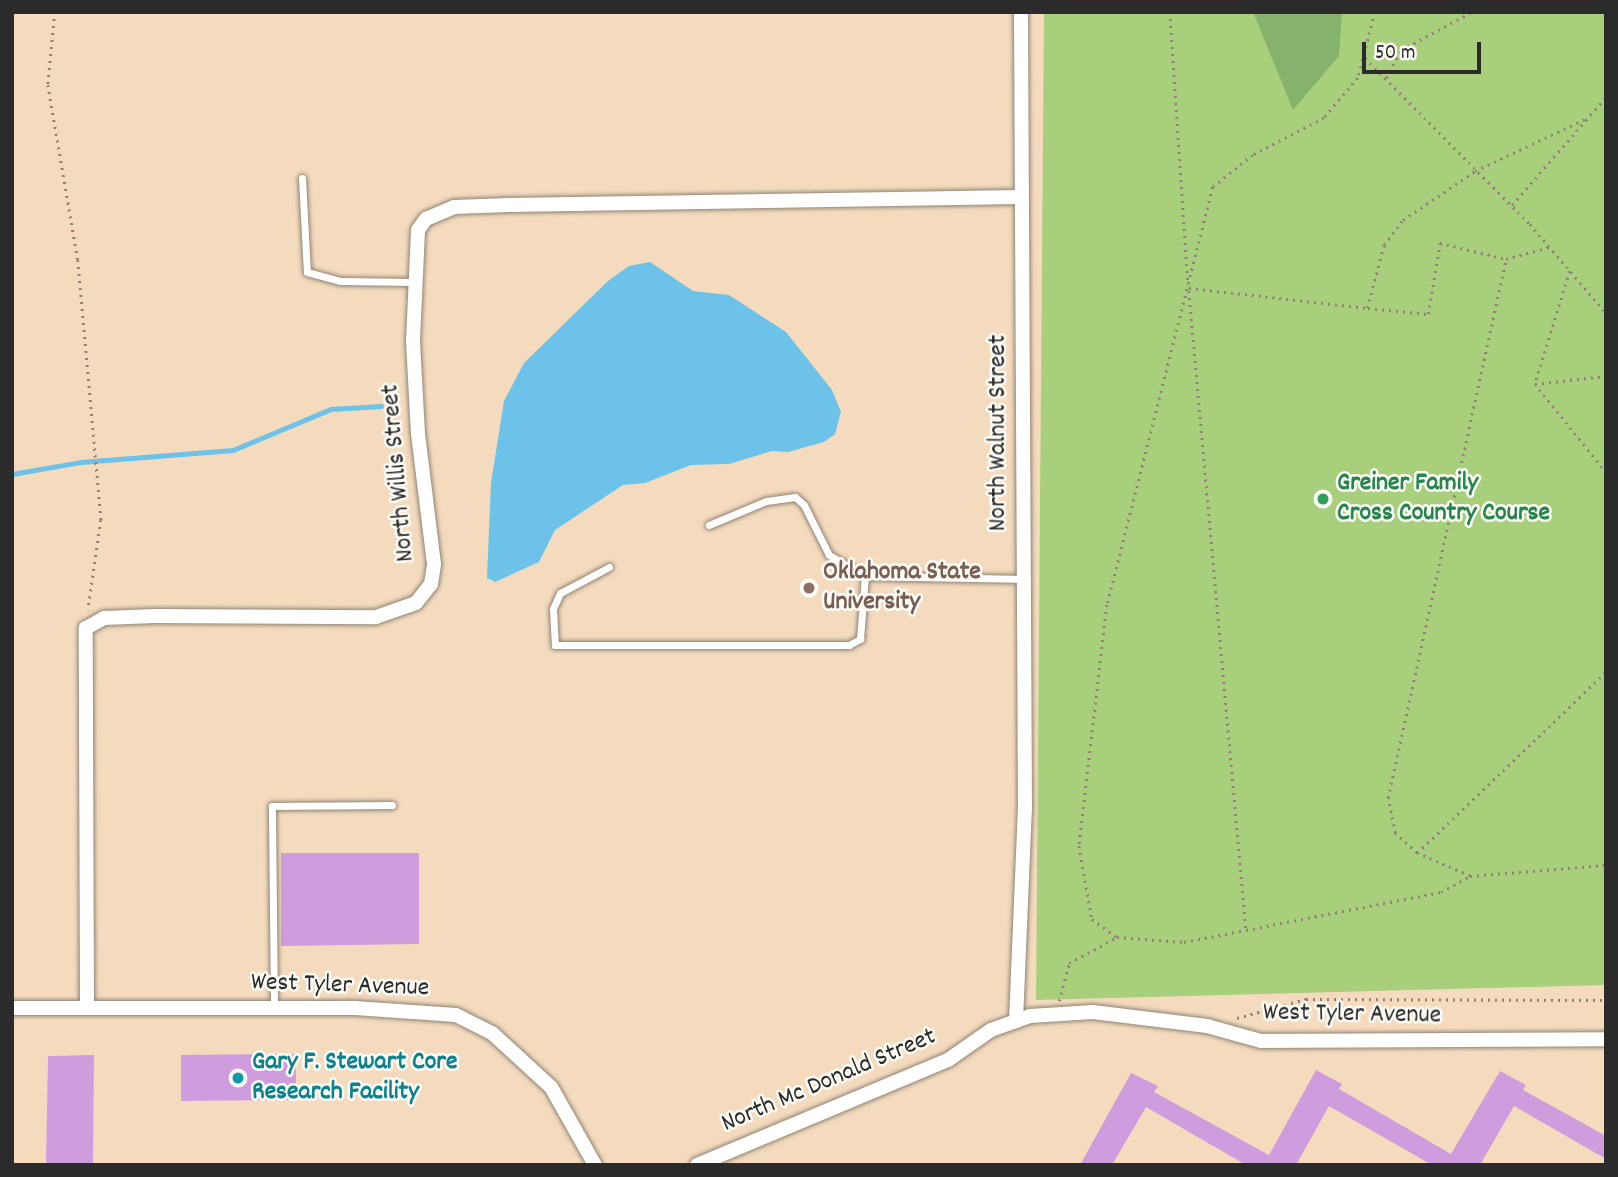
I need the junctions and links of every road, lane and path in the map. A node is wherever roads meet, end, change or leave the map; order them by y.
1 (55, 12) edge
2 (1021, 12) edge
3 (1170, 12) edge
4 (1375, 12) edge
5 (1472, 12) edge
6 (1366, 58) junction
7 (1386, 79) junction
8 (1606, 97) edge
9 (1587, 118) junction
10 (1475, 171) junction
11 (302, 178) dead end
12 (1021, 197) junction
13 (1511, 206) junction
14 (1549, 247) junction
15 (1506, 259) junction
16 (1570, 271) junction
17 (414, 282) junction
18 (1189, 288) junction
19 (1367, 308) junction
20 (1606, 313) edge
21 (1606, 376) edge
22 (1535, 384) junction
23 (1606, 472) edge
24 (709, 524) dead end
25 (609, 567) dead end
26 (865, 576) junction
27 (1025, 579) junction
28 (86, 628) junction
29 (1606, 672) edge
30 (392, 805) dead end
31 (1417, 853) junction
32 (1606, 865) edge
33 (1470, 876) junction
34 (1245, 929) junction
35 (1117, 937) junction
36 (1606, 1000) edge
37 (87, 1006) junction
38 (274, 1007) junction
39 (12, 1008) edge
40 (1056, 1014) junction
41 (1231, 1019) dead end
42 (1016, 1021) junction
43 (1606, 1040) edge
44 (596, 1165) edge
45 (697, 1165) edge

1 - 28 path
2 - 12 street, North Walnut Street
3 - 18 path
4 - 6 path
5 - 7 path
6 - 7 path
6 - 18 path
7 - 10 path
8 - 9 path
9 - 10 path
9 - 13 path
10 - 13 path
10 - 19 path
11 - 17 lane
12 - 17 street, North Willis Street
12 - 27 street, North Walnut Street
13 - 14 path
14 - 15 path
14 - 16 path
15 - 19 path
15 - 31 path
16 - 20 path
16 - 22 path
17 - 28 street, North Willis Street
18 - 19 path
18 - 34 path
18 - 35 path
21 - 22 path
22 - 23 path
24 - 26 lane
25 - 26 lane
26 - 27 lane
27 - 42 street, North Walnut Street
28 - 37 street
29 - 31 path
30 - 38 lane
31 - 33 path
32 - 33 path
33 - 34 path
34 - 35 path
35 - 40 path
36 - 41 path
37 - 38 street, West Tyler Avenue
37 - 39 street, West Tyler Avenue
38 - 44 street, West Tyler Avenue
40 - 42 street, West Tyler Avenue
40 - 43 street, West Tyler Avenue
42 - 45 street, North Mc Donald Street

